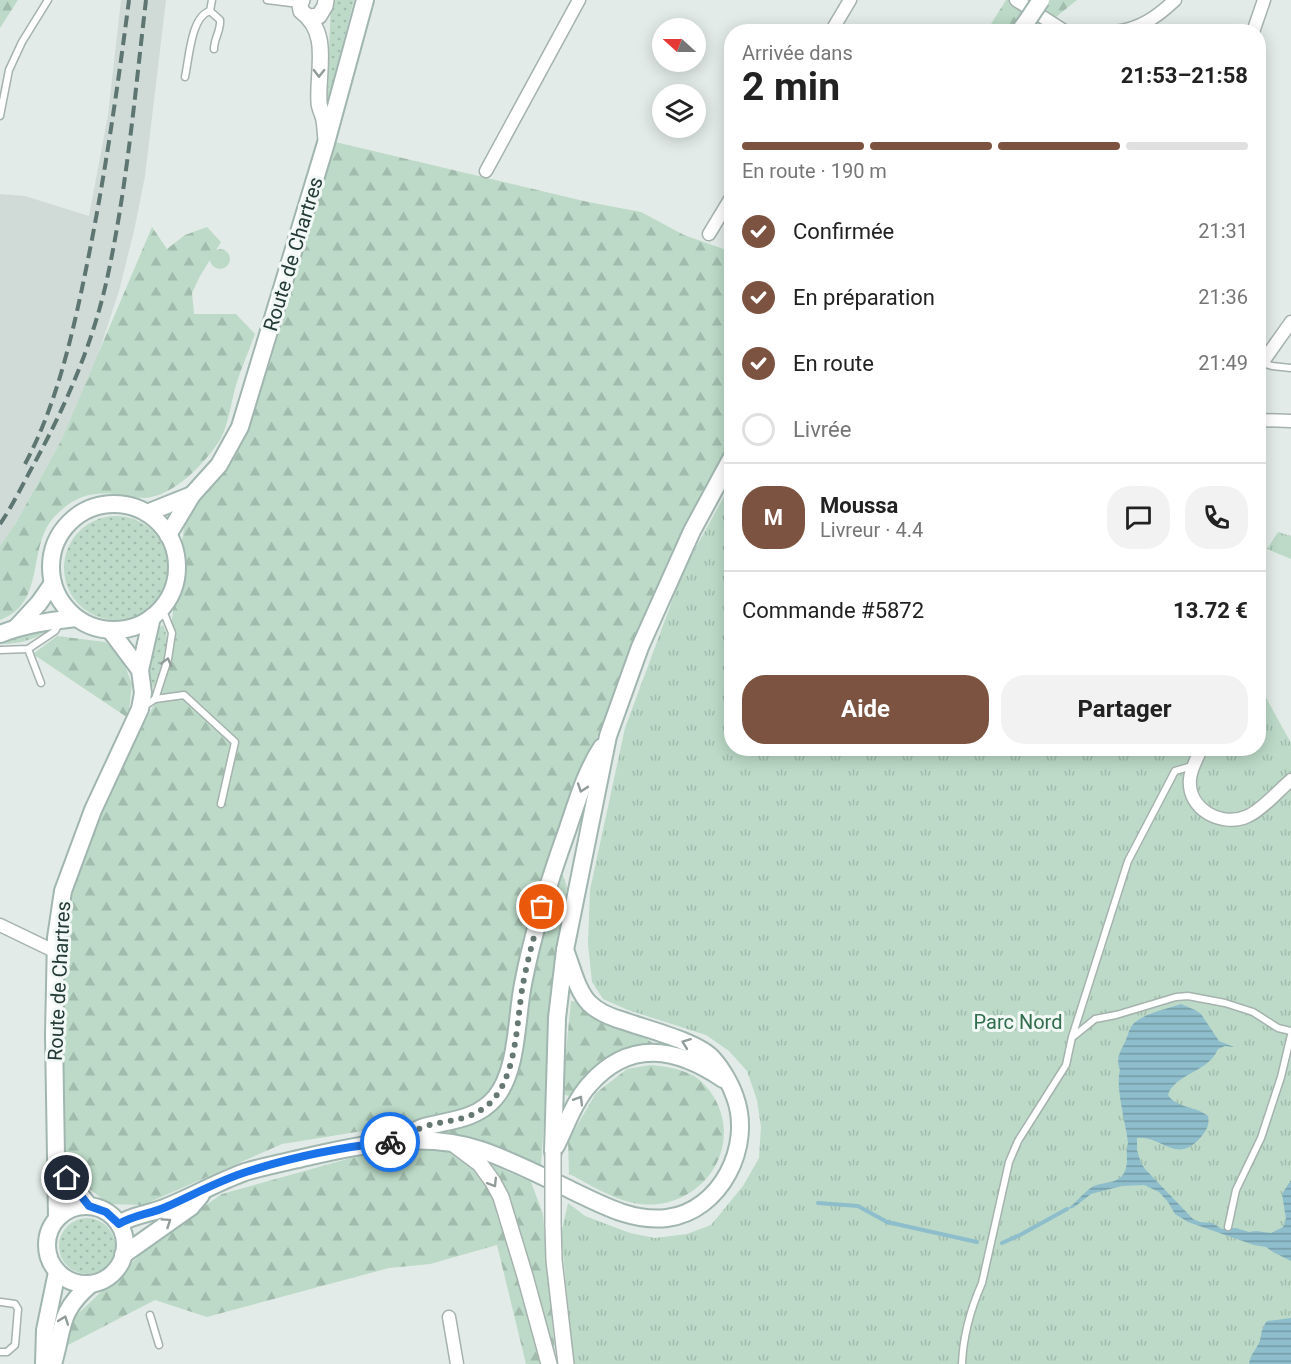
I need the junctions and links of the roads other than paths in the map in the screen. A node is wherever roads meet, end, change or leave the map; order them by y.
1 (48, 0) edge
2 (212, 0) edge
3 (267, 0) edge
4 (326, 0) edge
5 (365, 0) edge
6 (579, 0) edge
7 (850, 0) edge
8 (1016, 0) edge
9 (1041, 0) edge
10 (1174, 0) edge
11 (1264, 0) edge
12 (301, 2) edge
13 (210, 11) junction
14 (310, 17) junction
15 (836, 24) edge
16 (1024, 24) edge
17 (1054, 24) edge
18 (1144, 24) edge
19 (1256, 24) edge
20 (214, 49) dead end
21 (185, 77) dead end
22 (0, 116) edge
23 (326, 143) junction
24 (486, 171) dead end
25 (724, 209) edge
26 (709, 234) dead end
27 (1291, 322) edge
28 (1266, 354) edge
29 (1266, 363) edge
30 (1291, 368) edge
31 (1266, 420) edge
32 (1291, 421) edge
33 (724, 472) edge
34 (192, 495) junction
35 (147, 513) junction
36 (168, 536) junction
37 (53, 583) junction
38 (157, 612) junction
39 (69, 619) junction
40 (16, 628) junction
41 (110, 630) junction
42 (0, 634) edge
43 (28, 649) junction
44 (0, 650) edge
45 (140, 670) junction
46 (41, 683) dead end
47 (155, 699) junction
48 (140, 709) junction
49 (608, 736) junction
50 (1198, 756) edge
51 (1193, 766) junction
52 (1291, 780) edge
53 (221, 804) dead end
54 (0, 925) edge
55 (565, 950) junction
56 (56, 952) junction
57 (1291, 1033) edge
58 (1072, 1037) junction
59 (727, 1082) junction
60 (400, 1141) junction
61 (452, 1143) junction
62 (553, 1152) junction
63 (56, 1164) junction
64 (208, 1187) junction
65 (89, 1206) junction
66 (57, 1218) junction
67 (119, 1224) junction
68 (1228, 1227) dead end
69 (123, 1255) junction
70 (57, 1272) junction
71 (91, 1284) junction
72 (1, 1302) edge
73 (150, 1315) dead end
74 (449, 1317) dead end
75 (159, 1345) dead end
76 (0, 1352) edge
77 (45, 1363) edge
78 (457, 1364) edge
79 (549, 1364) edge
80 (566, 1364) edge
81 (962, 1364) edge

1 - 22 lane
2 - 13 lane
3 - 12 lane
4 - 14 street
5 - 23 main road, Route de Chartres
6 - 24 street
7 - 15 street
8 - 17 street
9 - 16 main road, bridge
10 - 18 street
11 - 19 street
12 - 14 street
13 - 20 lane
13 - 21 lane
14 -> 23 street
23 - 34 main road, Route de Chartres
25 - 26 street
27 - 28 street
29 - 30 lane
31 - 32 street
33 - 49 main road
34 - 35 main road, Route de Chartres
34 - 36 main road, Route de Chartres
35 - 36 main road
35 - 37 main road
36 - 38 main road
37 - 39 main road
37 - 40 main road
38 - 41 main road
38 - 45 main road, Route de Chartres
47 -> 38 lane
39 - 40 main road
39 - 41 main road
39 - 43 lane
40 - 42 main road
41 - 45 main road
43 - 44 lane
43 - 46 lane
45 - 48 main road, Route de Chartres
47 - 48 lane
47 - 53 lane
48 - 56 main road, Route de Chartres
49 - 55 main road
49 -> 60 main road
50 - 51 street
51 - 52 street
51 - 58 lane
54 - 56 street
59 -> 55 main road
55 - 62 main road
56 - 63 main road, Route de Chartres
57 - 58 lane
57 - 68 lane
58 - 81 lane
59 - 61 main road
62 -> 59 main road
60 - 61 main road
60 - 64 main road
61 -> 79 street
62 - 80 street, bridge
63 - 65 main road
63 - 66 main road, Route de Chartres
64 - 67 main road
69 -> 64 main road
65 - 66 main road
65 - 67 main road
66 - 70 main road
67 - 69 main road
69 - 71 main road
70 - 71 main road
70 - 77 main road
77 -> 71 main road
72 - 76 lane
73 - 75 lane
74 - 78 street

